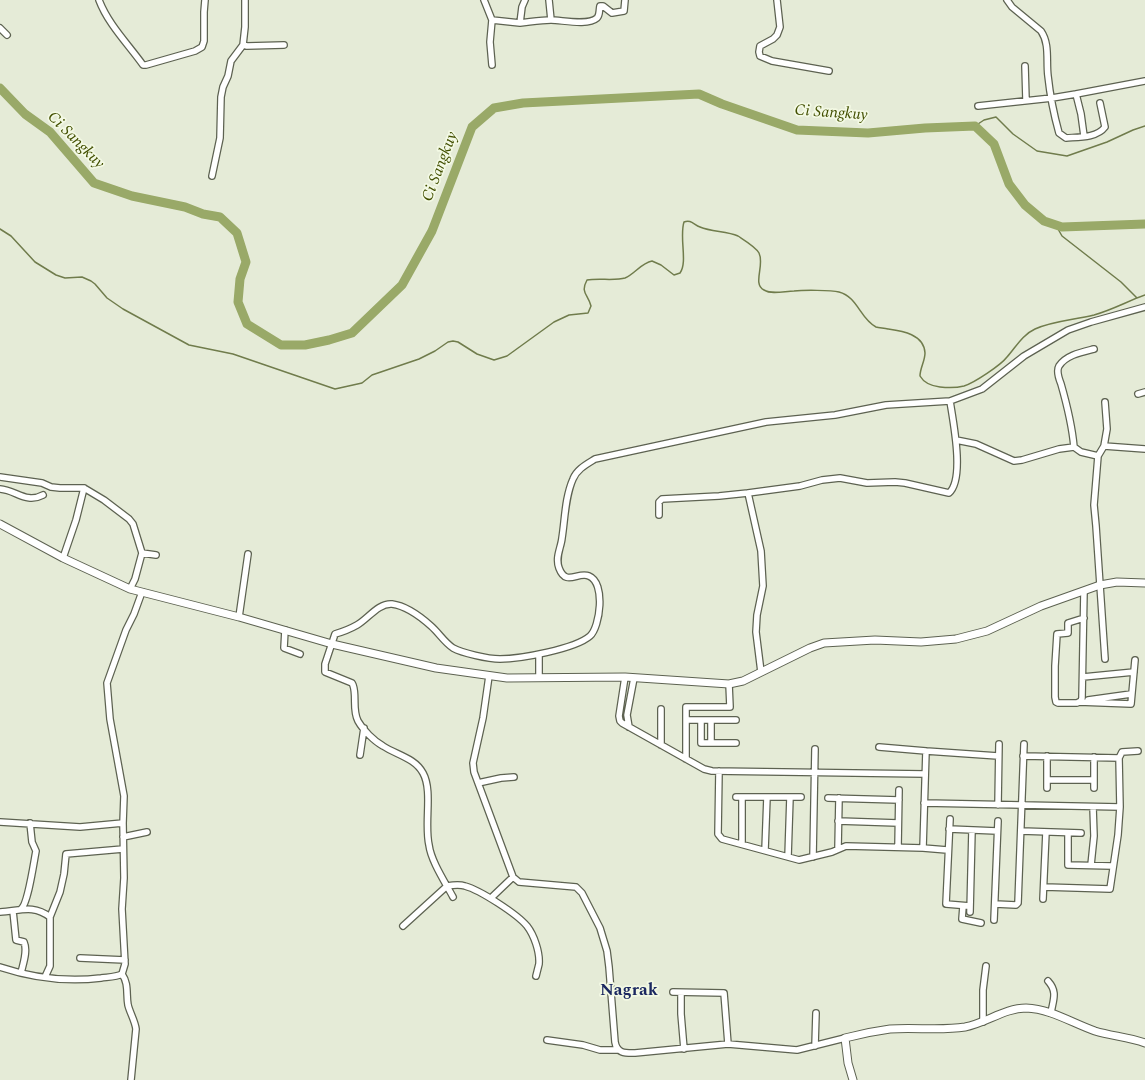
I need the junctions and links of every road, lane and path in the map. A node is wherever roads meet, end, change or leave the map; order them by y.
1 (100, 0) edge
2 (205, 0) edge
3 (245, 0) edge
4 (484, 0) edge
5 (525, 0) edge
6 (549, 0) edge
7 (625, 0) edge
8 (777, 0) edge
9 (1007, 0) edge
10 (492, 20) junction
11 (551, 20) junction
12 (520, 23) junction
13 (0, 28) edge
14 (7, 35) dead end
15 (243, 45) junction
16 (284, 45) dead end
17 (492, 65) dead end
18 (1025, 66) dead end
19 (830, 70) dead end
20 (1145, 81) edge
21 (1076, 94) junction
22 (1052, 98) junction
23 (1026, 100) junction
24 (1100, 103) dead end
25 (978, 106) dead end
26 (1084, 136) junction
27 (212, 176) dead end
28 (1145, 307) edge
29 (1094, 350) dead end
30 (1145, 392) edge
31 (1138, 394) dead end
32 (950, 401) junction
33 (1105, 402) dead end
34 (956, 440) junction
35 (1104, 446) junction
36 (1074, 448) junction
37 (1145, 449) edge
38 (1098, 456) junction
39 (0, 477) edge
40 (84, 488) junction
41 (0, 489) edge
42 (748, 493) junction
43 (43, 495) dead end
44 (659, 515) dead end
45 (0, 524) edge
46 (142, 553) junction
47 (248, 554) dead end
48 (156, 556) dead end
49 (63, 558) junction
50 (1145, 583) edge
51 (1100, 585) junction
52 (130, 589) junction
53 (1084, 591) junction
54 (142, 592) junction
55 (239, 617) junction
56 (1084, 618) junction
57 (285, 630) junction
58 (332, 644) junction
59 (300, 654) dead end
60 (539, 654) junction
61 (1105, 658) dead end
62 (1135, 660) dead end
63 (761, 672) junction
64 (1134, 672) junction
65 (489, 676) junction
66 (625, 677) junction
67 (1083, 677) junction
68 (540, 678) junction
69 (634, 678) junction
70 (729, 684) junction
71 (1131, 694) junction
72 (1080, 702) junction
73 (661, 708) dead end
74 (686, 720) junction
75 (701, 720) junction
76 (711, 720) junction
77 (736, 720) dead end
78 (629, 727) junction
79 (364, 728) junction
80 (711, 743) junction
81 (736, 743) dead end
82 (999, 744) dead end
83 (1024, 744) dead end
84 (661, 745) junction
85 (879, 747) dead end
86 (815, 749) dead end
87 (926, 751) junction
88 (1138, 751) dead end
89 (360, 755) dead end
90 (998, 756) junction
91 (1024, 756) junction
92 (1047, 756) junction
93 (1094, 757) junction
94 (1119, 758) junction
95 (686, 759) junction
96 (719, 771) junction
97 (814, 772) junction
98 (925, 774) junction
99 (514, 777) dead end
100 (1047, 780) junction
101 (1094, 780) junction
102 (478, 782) junction
103 (1047, 788) dead end
104 (1094, 788) dead end
105 (899, 790) dead end
106 (766, 797) junction
107 (790, 797) junction
108 (801, 797) dead end
109 (828, 798) dead end
110 (839, 798) junction
111 (899, 800) junction
112 (924, 803) junction
113 (998, 805) junction
114 (1022, 805) junction
115 (1093, 807) junction
116 (1120, 807) junction
117 (950, 819) dead end
118 (838, 821) junction
119 (998, 821) dead end
120 (0, 822) edge
121 (30, 823) junction
122 (123, 823) junction
123 (898, 823) junction
124 (949, 829) junction
125 (972, 830) junction
126 (997, 831) junction
127 (147, 832) dead end
128 (1021, 832) junction
129 (1046, 832) junction
130 (1068, 833) junction
131 (1081, 833) dead end
132 (123, 837) junction
133 (742, 844) junction
134 (898, 847) junction
135 (923, 848) junction
136 (123, 849) junction
137 (838, 849) junction
138 (765, 850) junction
139 (947, 850) junction
140 (788, 857) junction
141 (812, 857) junction
142 (1092, 865) junction
143 (1112, 866) junction
144 (513, 877) junction
145 (447, 886) junction
146 (1044, 887) junction
147 (453, 897) dead end
148 (491, 898) junction
149 (1043, 899) dead end
150 (995, 904) junction
151 (963, 906) junction
152 (21, 909) junction
153 (13, 911) junction
154 (0, 912) edge
155 (50, 917) junction
156 (994, 920) dead end
157 (981, 923) dead end
158 (403, 926) dead end
159 (80, 958) dead end
160 (125, 960) junction
161 (0, 966) edge
162 (986, 966) dead end
163 (21, 974) junction
164 (122, 974) junction
165 (536, 976) dead end
166 (45, 977) junction
167 (1048, 981) dead end
168 (673, 992) dead end
169 (681, 993) junction
170 (816, 1013) dead end
171 (1051, 1014) junction
172 (983, 1022) junction
173 (845, 1038) junction
174 (547, 1040) dead end
175 (1145, 1043) edge
176 (728, 1044) junction
177 (815, 1046) junction
178 (684, 1048) junction
179 (618, 1050) junction
180 (131, 1080) edge
181 (853, 1080) edge

1 - 2 street
3 - 15 street
4 - 10 street
5 - 12 street
6 - 11 street
7 - 11 street
8 - 19 street
9 - 22 street
10 - 12 street
10 - 17 street
11 - 12 street
13 - 14 street
15 - 16 street
15 - 27 street
18 - 23 street
20 - 21 street
21 - 22 street
21 - 26 street
22 - 23 street
22 - 26 street
23 - 25 street
24 - 26 street
28 - 32 street
29 - 36 street
30 - 31 street
32 - 34 street
32 - 60 street
33 - 35 street
34 - 36 street
34 - 42 street
35 - 37 street
35 - 38 street
36 - 38 street
38 - 51 street
39 - 40 street
40 - 46 street
40 - 49 street
41 - 43 street
42 - 44 street
42 - 63 street
45 - 49 street
46 - 48 street
46 - 52 street
47 - 55 street
49 - 52 street
50 - 51 street
51 - 53 street
51 - 61 street
52 - 54 street
53 - 56 street
53 - 63 street
54 - 55 street
54 - 122 street
55 - 57 street
56 - 67 street
56 - 72 street
57 - 58 street
57 - 59 street
58 - 60 street
58 - 65 street
58 - 79 street
60 - 68 street
62 - 64 street
63 - 70 street
64 - 67 street
64 - 71 street
65 - 68 street
65 - 102 street
66 - 68 street
66 - 69 street
66 - 78 street
67 - 72 street
69 - 70 street
69 - 78 street
70 - 74 street
71 - 72 street
71 - 72 street
73 - 84 street
74 - 75 street
74 - 95 street
75 - 76 street
75 - 80 street
76 - 77 street
76 - 80 street
78 - 84 street
79 - 89 street
79 - 145 street
80 - 81 street
82 - 90 street
83 - 91 street
84 - 95 street
85 - 87 street
86 - 97 street
87 - 90 street
87 - 98 street
88 - 94 street
90 - 113 street
91 - 92 street
91 - 114 street
92 - 93 street
92 - 100 street
93 - 94 street
93 - 101 street
94 - 116 street
95 - 96 street
96 - 97 street
96 - 133 street
97 - 98 street
97 - 141 street
98 - 112 street
99 - 102 street
100 - 101 street
100 - 103 street
101 - 104 street
102 - 144 street
105 - 111 street
106 - 107 street
106 - 133 street
106 - 138 street
107 - 108 street
107 - 140 street
109 - 110 street
110 - 111 street
110 - 118 street
111 - 123 street
112 - 113 street
112 - 135 street
113 - 114 street
114 - 115 street
114 - 128 street
115 - 116 street
115 - 142 street
116 - 143 street
117 - 124 street
118 - 123 street
118 - 137 street
119 - 126 street
120 - 121 street
121 - 122 street
121 - 152 street
122 - 132 street
123 - 134 street
124 - 125 street
124 - 139 street
125 - 126 street
125 - 151 street
126 - 150 street
127 - 132 street
128 - 129 street
128 - 150 street
129 - 130 street
129 - 146 street
130 - 131 street
130 - 142 street
132 - 136 street
133 - 138 street
134 - 135 street
134 - 137 street
135 - 139 street
136 - 155 street
136 - 160 street
137 - 141 street
138 - 140 street
139 - 151 street
140 - 141 street
142 - 143 street
143 - 146 street
144 - 148 street
144 - 179 street
145 - 147 street
145 - 148 street
145 - 158 street
146 - 149 street
148 - 165 street
150 - 156 street
151 - 157 street
152 - 153 street
152 - 155 street
153 - 154 street
153 - 163 street
155 - 166 street
159 - 160 street
160 - 164 street
161 - 163 street
162 - 172 street
163 - 166 street
164 - 166 street
164 - 180 street
167 - 171 street
168 - 169 street
169 - 176 street
169 - 178 street
170 - 177 street
171 - 172 street
171 - 175 street
172 - 173 street
173 - 177 street
173 - 181 street
174 - 179 street
176 - 177 street
176 - 178 street
178 - 179 street

